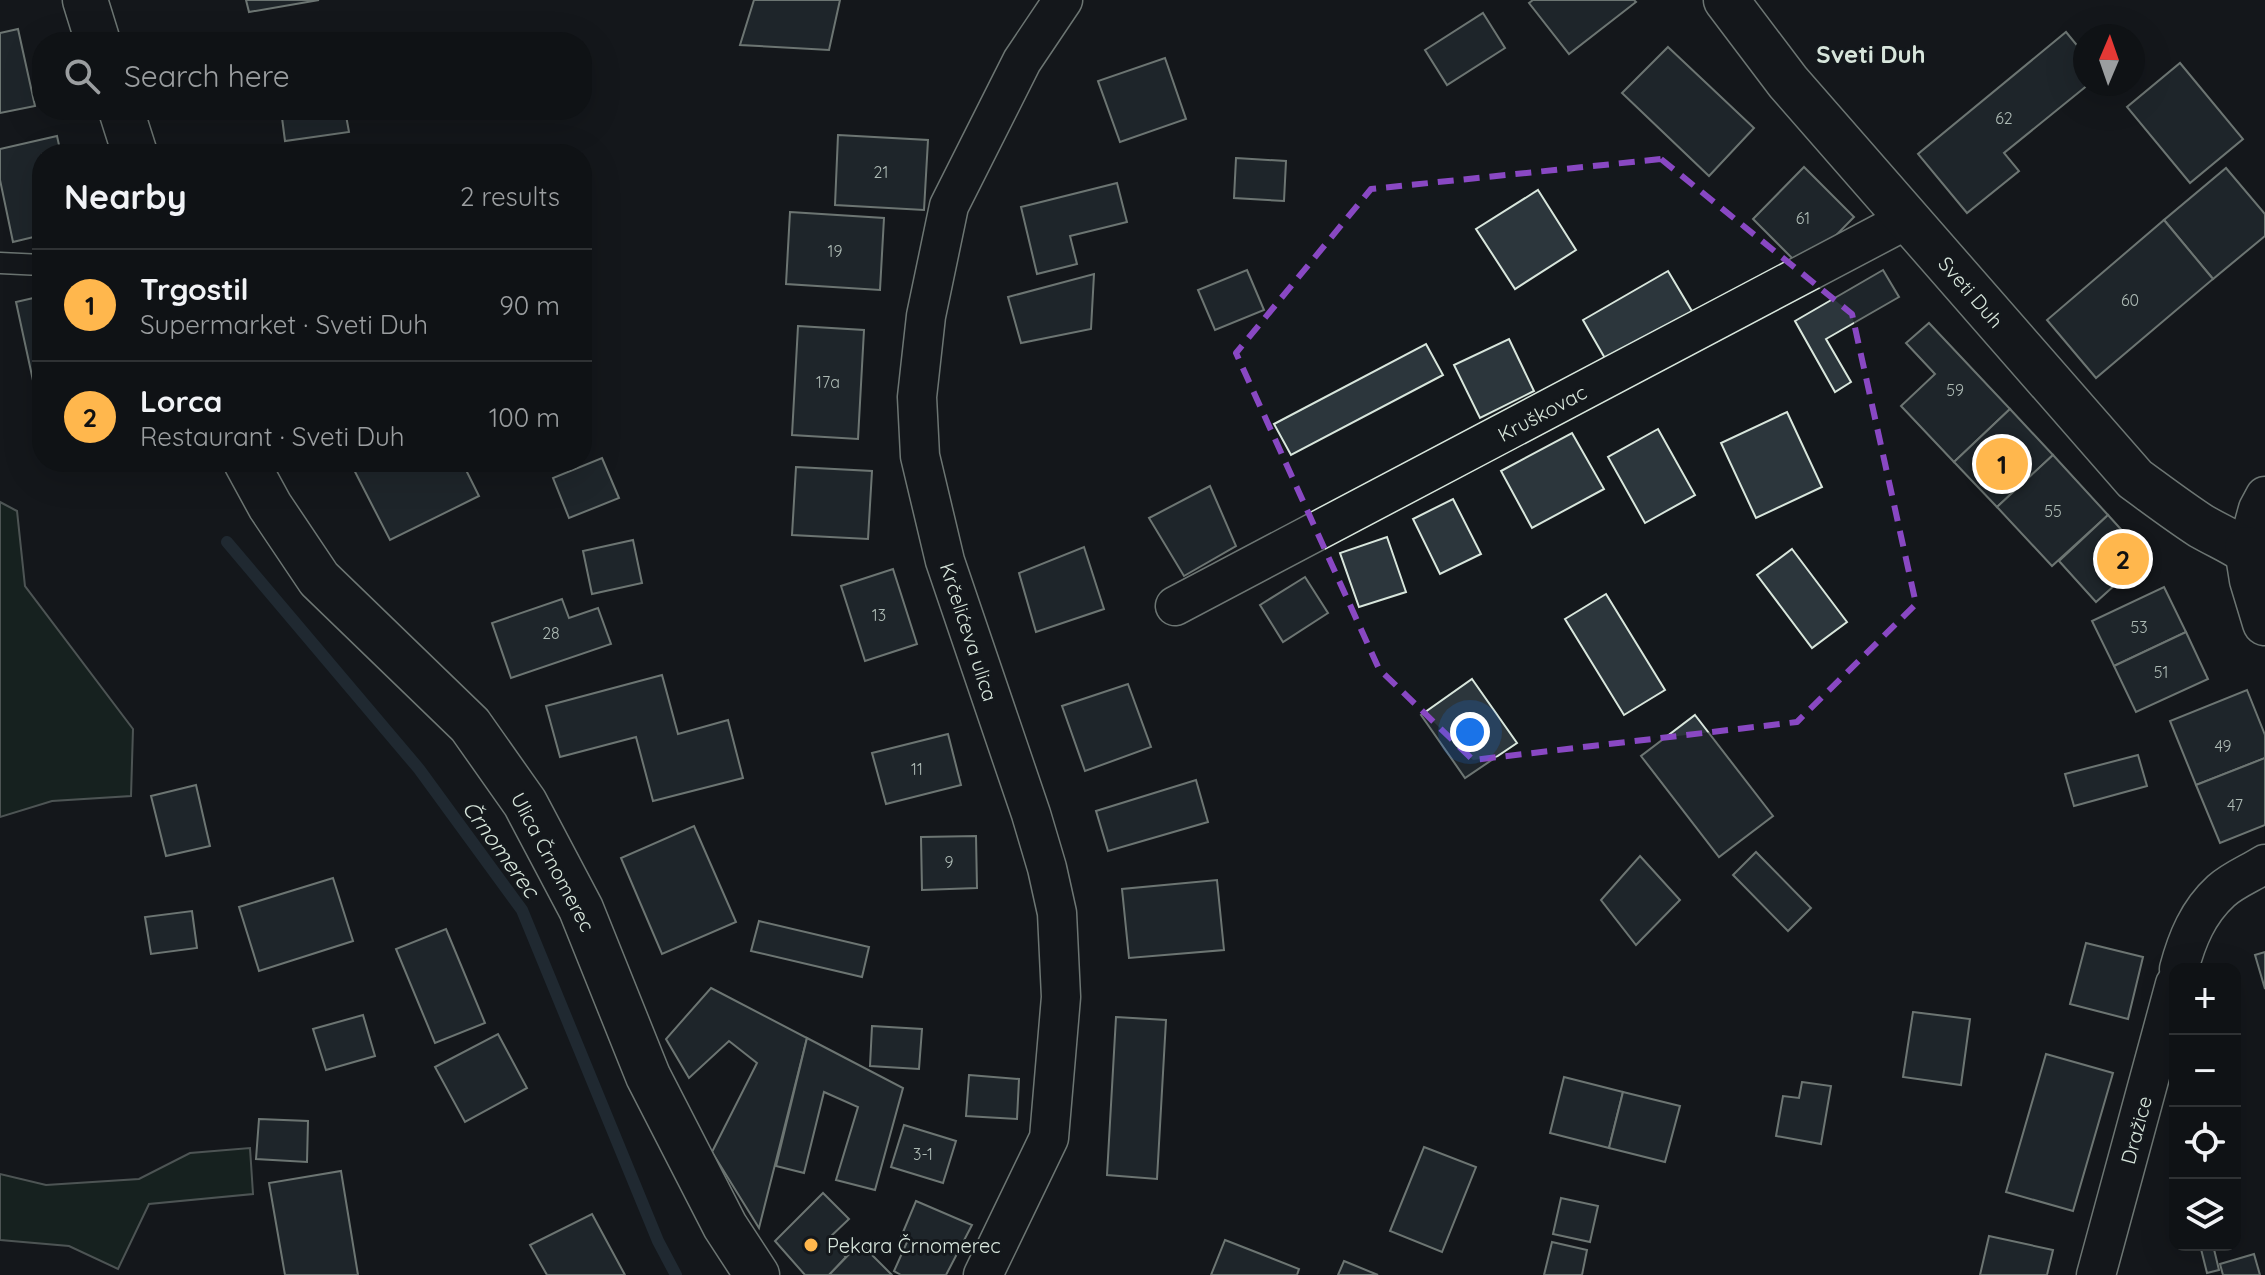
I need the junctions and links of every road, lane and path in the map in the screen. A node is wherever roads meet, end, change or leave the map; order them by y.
1 (85, 0) edge
2 (1063, 0) edge
3 (1726, 0) edge
4 (95, 32) edge
5 (124, 120) edge
6 (132, 144) edge
7 (1908, 219) junction
8 (0, 263) edge
9 (32, 265) edge
10 (251, 472) edge
11 (2265, 496) edge
12 (2259, 550) edge
13 (1175, 606) dead end
14 (2265, 623) edge
15 (2265, 864) edge
16 (2181, 963) edge
17 (2169, 1006) edge
18 (757, 1275) edge
19 (983, 1275) edge
20 (2096, 1275) edge

1 - 4 street
2 - 19 street, Krčelićeva ulica
3 - 7 street, Sveti Duh
5 - 6 street
7 - 12 street, Sveti Duh
7 - 13 street, Kruškovac
8 - 9 lane
10 - 18 street, Ulica Črnomerec
11 - 12 street
12 - 14 street
15 - 16 street
17 - 20 street, Dražice

